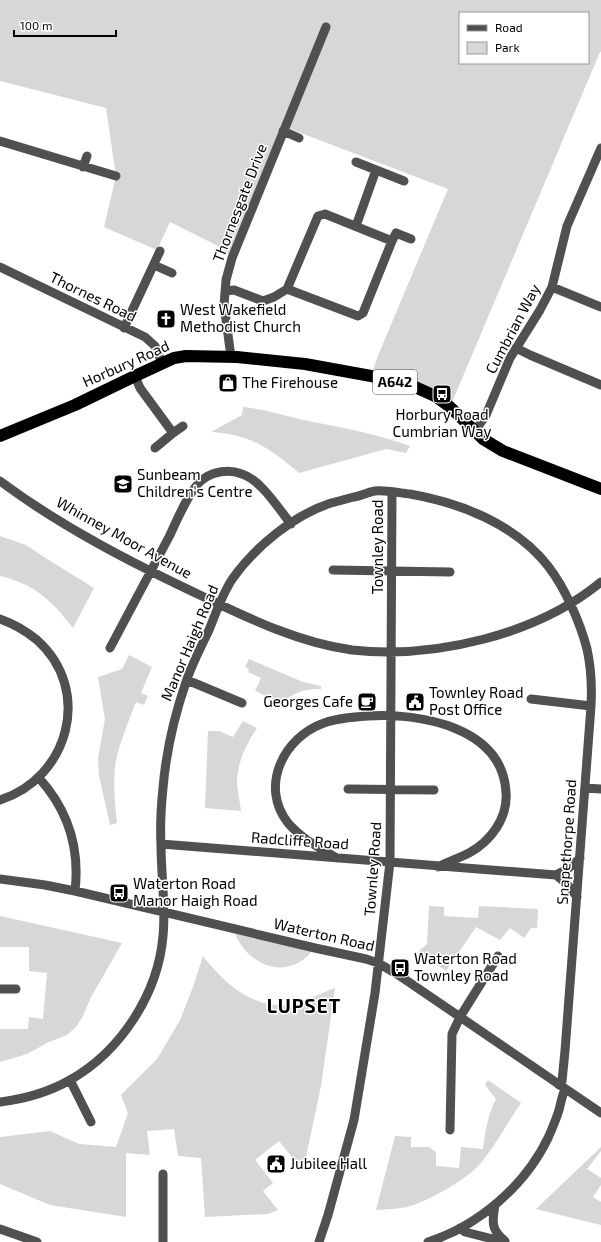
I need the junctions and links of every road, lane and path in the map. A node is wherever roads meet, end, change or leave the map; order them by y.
1 (326, 27) dead end
2 (283, 131) junction
3 (299, 138) dead end
4 (0, 141) edge
5 (601, 148) edge
6 (87, 156) dead end
7 (356, 162) dead end
8 (83, 167) junction
9 (376, 170) junction
10 (116, 176) dead end
11 (404, 181) dead end
12 (356, 226) junction
13 (411, 238) dead end
14 (392, 241) junction
15 (160, 251) dead end
16 (154, 265) junction
17 (0, 266) edge
18 (172, 273) dead end
19 (552, 287) junction
20 (286, 289) junction
21 (226, 290) junction
22 (601, 307) edge
23 (124, 328) junction
24 (516, 348) junction
25 (231, 357) junction
26 (162, 363) junction
27 (135, 376) junction
28 (601, 384) edge
29 (183, 426) dead end
30 (475, 431) junction
31 (173, 433) junction
32 (0, 436) edge
33 (155, 448) dead end
34 (0, 481) edge
35 (601, 489) edge
36 (392, 492) junction
37 (291, 524) junction
38 (333, 570) dead end
39 (392, 571) junction
40 (151, 572) junction
41 (450, 572) dead end
42 (601, 582) edge
43 (219, 604) junction
44 (570, 604) junction
45 (0, 619) edge
46 (110, 648) dead end
47 (391, 651) junction
48 (187, 680) junction
49 (531, 699) dead end
50 (242, 703) dead end
51 (591, 706) junction
52 (391, 714) junction
53 (39, 778) junction
54 (585, 788) junction
55 (348, 789) dead end
56 (601, 789) edge
57 (391, 790) junction
58 (434, 790) dead end
59 (0, 800) edge
60 (303, 839) junction
61 (160, 844) junction
62 (469, 853) junction
63 (295, 855) junction
64 (337, 858) junction
65 (580, 858) junction
66 (390, 862) junction
67 (438, 866) junction
68 (475, 870) junction
69 (556, 875) junction
70 (0, 879) edge
71 (75, 891) junction
72 (577, 897) junction
73 (164, 911) junction
74 (498, 956) dead end
75 (378, 963) junction
76 (0, 989) edge
77 (16, 990) dead end
78 (460, 1017) junction
79 (70, 1080) junction
80 (562, 1087) junction
81 (0, 1102) edge
82 (601, 1114) edge
83 (91, 1122) dead end
84 (450, 1130) dead end
85 (163, 1174) dead end
86 (495, 1205) junction
87 (460, 1228) junction
88 (0, 1229) edge
89 (37, 1242) edge
90 (163, 1242) edge
91 (319, 1242) edge
92 (428, 1242) edge
93 (506, 1242) edge

1 - 2 street, Thornesgate Drive
2 - 3 street, Thornesgate Drive
2 - 21 street, Thornesgate Drive
4 - 8 street
5 - 19 street, Cumbrian Way
6 - 8 street
7 - 9 street
8 - 10 street
9 - 11 street
9 - 12 street
12 - 14 street
12 - 20 street
13 - 14 street
14 - 20 street
15 - 16 street
16 - 18 street
16 - 23 street
17 - 23 street, Thornes Road
19 - 22 street
19 - 24 street, Cumbrian Way
20 - 21 street
21 - 25 street, Thornesgate Drive
23 - 26 street, Thornes Road
24 - 28 street
24 - 30 street, Cumbrian Way
25 - 26 highway, Horbury Road / A642
25 - 30 highway, Horbury Road / A642
26 - 27 highway, Horbury Road / A642
27 - 31 street
27 - 32 highway, Horbury Road / A642
29 - 31 street
30 - 35 highway, Horbury Road / A642
31 - 33 street
34 - 40 street, Whinney Moor Avenue
36 - 37 street, Manor Haigh Road
36 - 39 street, Townley Road
36 - 44 street, Manor Haigh Road
37 - 40 street
37 - 43 street, Manor Haigh Road
38 - 39 street
39 - 41 street
39 - 47 street, Townley Road
40 - 43 street, Whinney Moor Avenue
40 - 46 street
42 - 44 street, Whinney Moor Avenue
43 - 47 street, Whinney Moor Avenue
43 - 48 street, Manor Haigh Road
44 - 47 street, Whinney Moor Avenue
44 - 51 street, Snapethorpe Road
45 - 53 street
47 - 52 street, Townley Road
48 - 50 street
48 - 61 street, Manor Haigh Road
49 - 51 street
51 - 54 street, Snapethorpe Road
52 - 57 street, Townley Road
52 - 60 street
52 - 62 street
53 - 59 street
53 - 71 street
54 - 56 street
54 - 65 street, Snapethorpe Road
55 - 57 street
57 - 58 street
57 - 66 street, Townley Road
60 - 63 street
60 - 64 street
61 - 63 street, Radcliffe Road
61 - 73 street, Manor Haigh Road
62 - 67 street
62 - 68 street
63 - 64 street, Radcliffe Road
64 - 66 street, Radcliffe Road
65 - 69 street
65 - 72 street, Snapethorpe Road
66 - 67 street, Radcliffe Road
66 - 75 street, Townley Road
67 - 68 street, Radcliffe Road
68 - 69 street, Radcliffe Road
69 - 72 street
70 - 71 street, Waterton Road
71 - 73 street, Waterton Road
72 - 80 street, Snapethorpe Road
73 - 75 street, Waterton Road
73 - 79 street, Manor Haigh Road
74 - 78 street
75 - 78 street, Waterton Road
75 - 91 street, Townley Road
76 - 77 street
78 - 80 street, Waterton Road
78 - 84 street
79 - 81 street, Manor Haigh Road
79 - 83 street
80 - 82 street, Waterton Road
80 - 86 street, Snapethorpe Road
85 - 90 street
86 - 87 street, Snapethorpe Road
86 - 93 street
87 - 92 street, Snapethorpe Road
87 - 93 street
88 - 89 street

